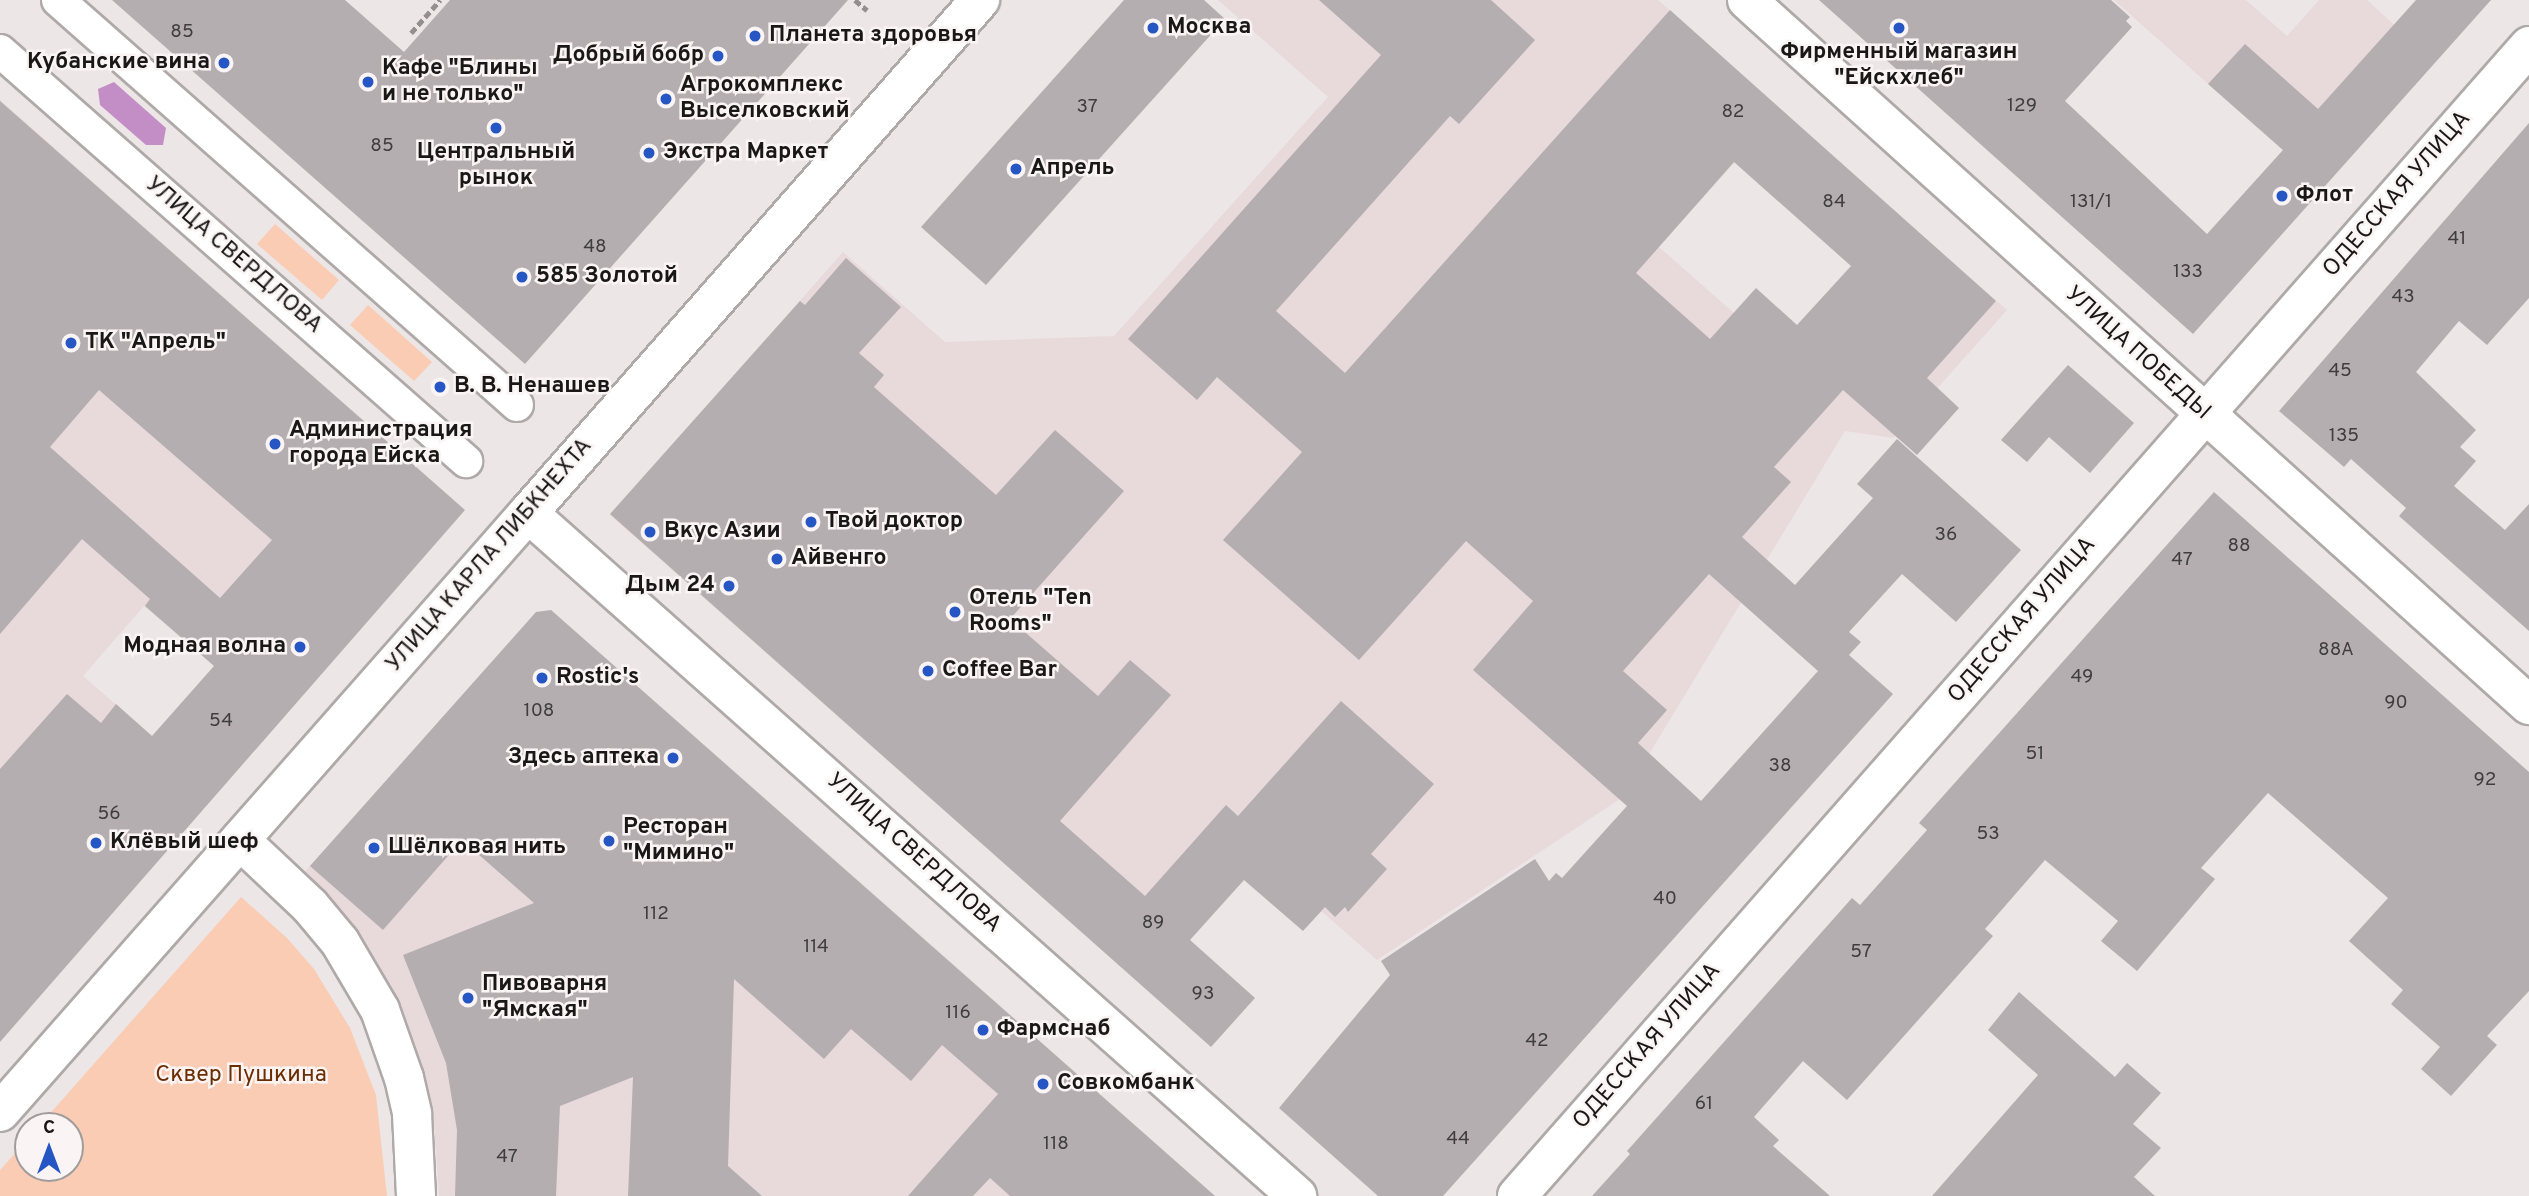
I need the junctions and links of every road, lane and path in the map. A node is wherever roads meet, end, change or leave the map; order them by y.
1 (58, 0) edge
2 (440, 0) edge
3 (855, 0) edge
4 (980, 0) edge
5 (1747, 0) edge
6 (867, 10) dead end
7 (411, 33) dead end
8 (2529, 46) edge
9 (0, 51) edge
10 (517, 405) dead end
11 (2205, 415) junction
12 (466, 461) dead end
13 (528, 513) junction
14 (2529, 705) edge
15 (240, 840) junction
16 (0, 1112) edge
17 (416, 1196) edge
18 (1297, 1196) edge
19 (1517, 1196) edge

1 - 10 street
2 - 7 path
3 - 6 path
4 - 13 street, УЛИЦА КАРЛА ЛИБКНЕХТА
5 - 11 street, УЛИЦА ПОБЕДЫ
8 - 11 street, ОДЕССКАЯ УЛИЦА
9 - 12 street, УЛИЦА СВЕРДЛОВА
11 - 14 street, УЛИЦА ПОБЕДЫ
11 - 19 street, ОДЕССКАЯ УЛИЦА
13 - 15 street, УЛИЦА КАРЛА ЛИБКНЕХТА
13 - 18 street, УЛИЦА СВЕРДЛОВА
15 - 16 street, УЛИЦА КАРЛА ЛИБКНЕХТА
15 - 17 street

